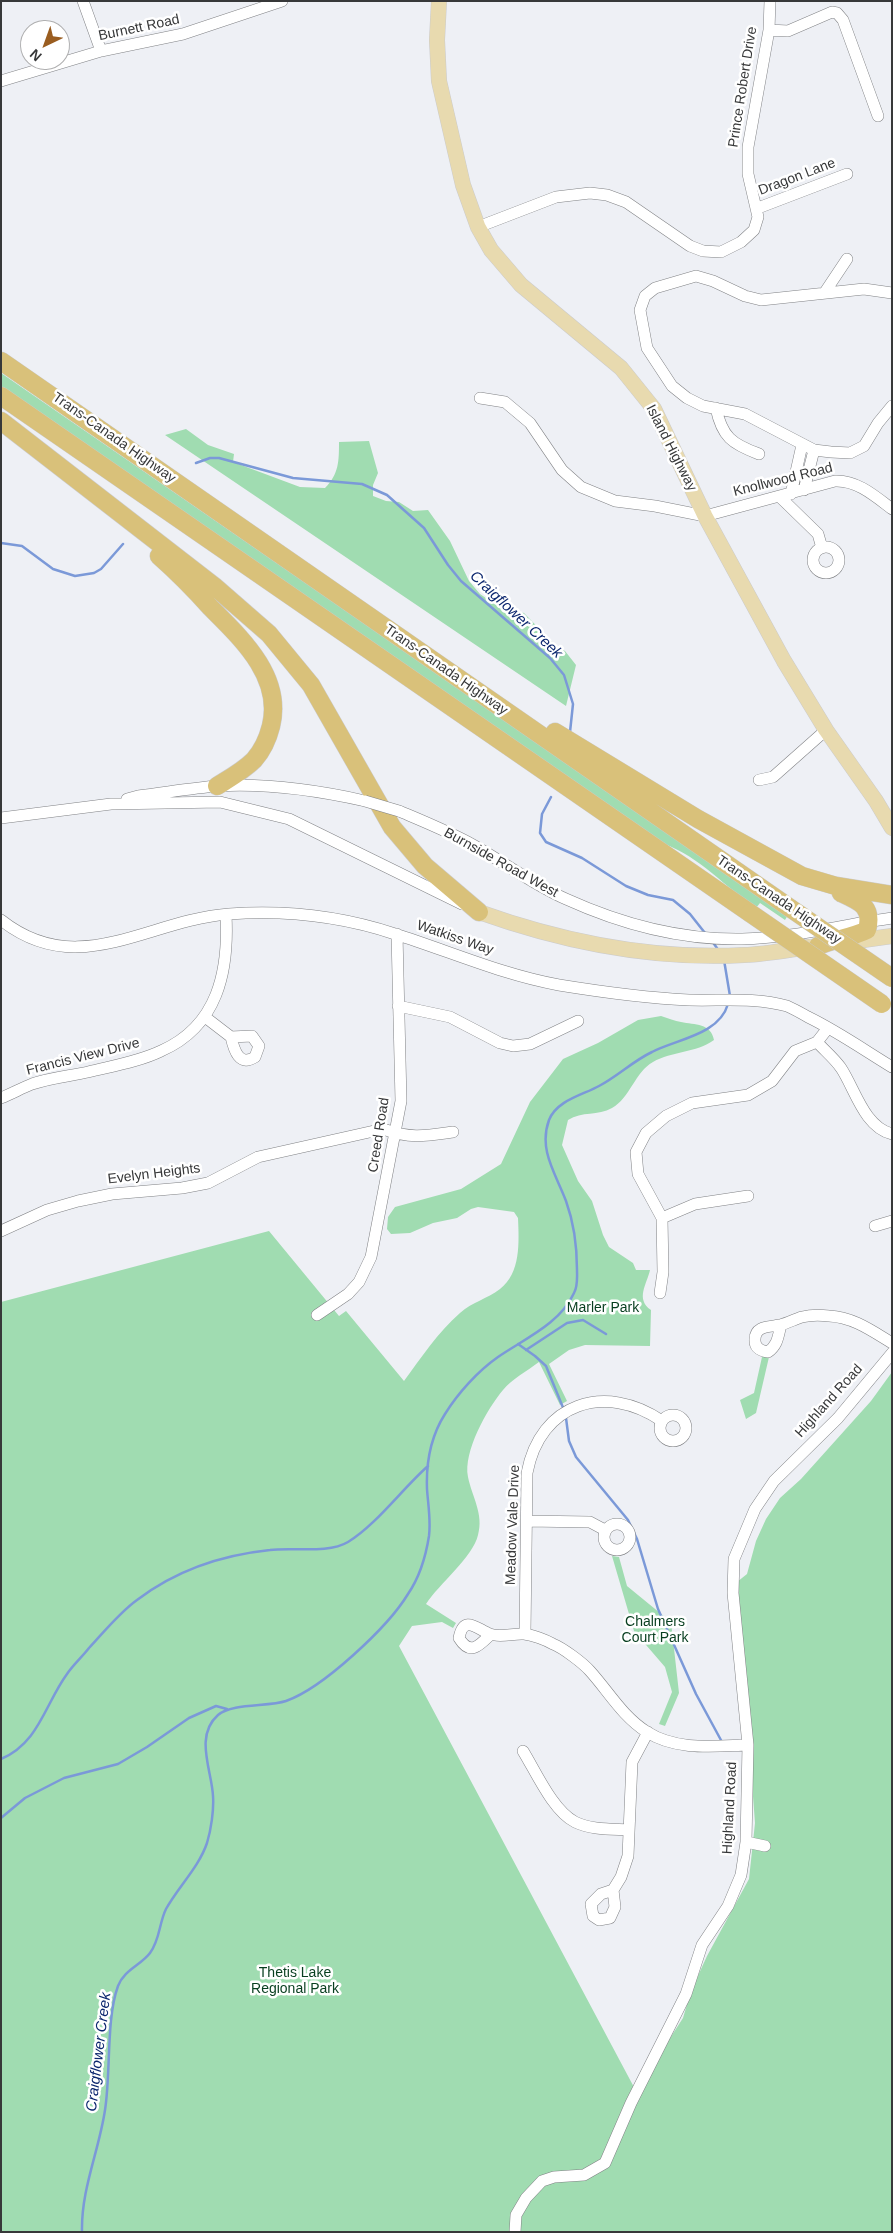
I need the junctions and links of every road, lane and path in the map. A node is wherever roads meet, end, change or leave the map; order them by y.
1 (83, 1) edge
2 (280, 1) edge
3 (439, 1) edge
4 (770, 1) edge
5 (769, 30) junction
6 (101, 51) junction
7 (1, 81) edge
8 (878, 116) dead end
9 (847, 174) dead end
10 (758, 208) junction
11 (478, 227) junction
12 (847, 259) dead end
13 (825, 292) junction
14 (892, 293) edge
15 (1, 361) edge
16 (1, 396) edge
17 (480, 398) dead end
18 (892, 406) edge
19 (716, 408) junction
20 (1, 422) edge
21 (802, 445) junction
22 (814, 450) junction
23 (759, 454) dead end
24 (80, 483) junction
25 (804, 490) junction
26 (785, 496) junction
27 (891, 508) edge
28 (705, 516) junction
29 (822, 548) dead end
30 (438, 663) junction
31 (826, 730) junction
32 (759, 780) dead end
33 (217, 786) junction
34 (876, 801) junction
35 (111, 804) junction
36 (1, 818) edge
37 (892, 819) edge
38 (892, 828) edge
39 (802, 876) junction
40 (892, 895) edge
41 (479, 912) junction
42 (226, 914) junction
43 (892, 918) edge
44 (1, 920) edge
45 (869, 921) junction
46 (397, 934) junction
47 (892, 936) edge
48 (818, 946) junction
49 (892, 978) edge
50 (398, 1006) junction
51 (887, 1007) edge
52 (205, 1017) junction
53 (578, 1021) dead end
54 (828, 1028) junction
55 (231, 1036) dead end
56 (816, 1042) junction
57 (892, 1067) edge
58 (1, 1098) edge
59 (453, 1132) dead end
60 (397, 1134) junction
61 (892, 1134) edge
62 (748, 1196) dead end
63 (662, 1218) junction
64 (892, 1221) edge
65 (874, 1226) dead end
66 (1, 1230) edge
67 (660, 1293) dead end
68 (317, 1315) dead end
69 (781, 1325) dead end
70 (892, 1343) edge
71 (892, 1353) edge
72 (662, 1421) dead end
73 (527, 1521) junction
74 (605, 1530) dead end
75 (525, 1634) junction
76 (490, 1635) dead end
77 (648, 1732) junction
78 (748, 1745) junction
79 (523, 1751) dead end
80 (629, 1830) junction
81 (746, 1842) junction
82 (765, 1846) dead end
83 (613, 1890) dead end
84 (515, 2232) edge

1 - 6 street
2 - 6 street, Burnett Road
3 - 11 main road, Island Highway
4 - 5 street, Prince Robert Drive
5 - 8 street
5 - 10 street, Prince Robert Drive
6 - 7 street, Burnett Road
9 - 10 street, Dragon Lane
10 - 11 street
11 - 28 main road, Island Highway
12 - 13 street
13 - 14 street
13 - 19 street
15 - 30 highway, Trans-Canada Highway
16 - 51 highway, Trans-Canada Highway, bridge
17 - 28 street
18 - 22 street
19 - 21 street
19 - 23 street
20 - 24 highway
21 - 22 street
21 - 26 street
22 - 25 street
24 - 33 highway
24 - 41 highway
25 - 26 street, Knollwood Road
25 - 27 street, Knollwood Road
26 - 28 street, Knollwood Road
26 - 29 street
28 - 31 main road, Island Highway
30 - 39 highway
30 - 49 highway, Trans-Canada Highway, bridge
31 - 32 street
31 - 34 main road, Island Highway
33 - 35 street, Burnside Road West
33 - 45 street, Burnside Road West, bridge
34 - 37 main road, Island Highway
34 - 38 main road, Island Highway
35 - 36 street, Burnside Road West
35 - 41 street, Burnside Road West
39 - 40 highway
39 - 45 highway
41 - 48 main road, Burnside Road West
42 - 44 street, Watkiss Way
42 - 46 street, Watkiss Way
42 - 52 street, Francis View Drive
43 - 45 street, Burnside Road West
45 - 48 highway
46 - 50 street, Creed Road
46 - 54 street, Watkiss Way
47 - 48 main road, Burnside Road West
50 - 53 street
50 - 60 street, Creed Road
52 - 55 street
52 - 58 street, Francis View Drive
54 - 56 street
54 - 57 street, Watkiss Way
56 - 61 street
56 - 63 street
59 - 60 street, Evelyn Heights
60 - 66 street, Evelyn Heights
60 - 68 street, Creed Road
62 - 63 street
63 - 67 street
64 - 65 street
69 - 70 street
71 - 78 street, Highland Road
72 - 73 street, Meadow Vale Drive
73 - 74 street
73 - 75 street, Meadow Vale Drive
75 - 76 street
75 - 77 street
77 - 78 street
77 - 80 street
78 - 81 street, Highland Road
79 - 80 street
80 - 83 street
81 - 82 street
81 - 84 street, Highland Road

